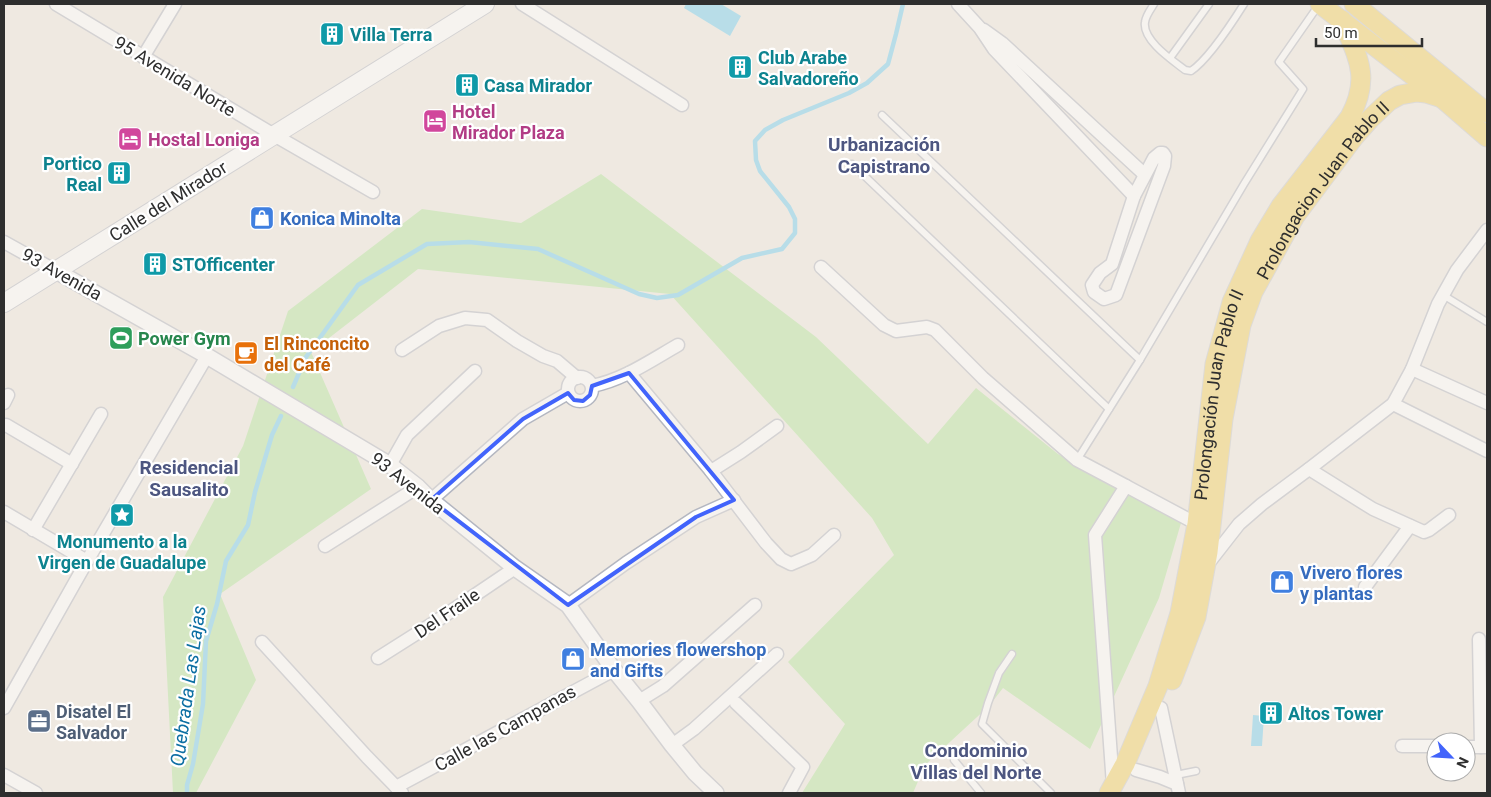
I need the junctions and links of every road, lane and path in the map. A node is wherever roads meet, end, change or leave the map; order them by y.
1 (56, 4) edge
2 (175, 4) edge
3 (466, 4) edge
4 (485, 4) edge
5 (522, 4) edge
6 (958, 4) edge
7 (1154, 4) edge
8 (1209, 4) edge
9 (1244, 4) edge
10 (1320, 4) edge
11 (1354, 4) edge
12 (1342, 20) junction
13 (980, 28) junction
14 (143, 57) junction
15 (1170, 58) junction
16 (1442, 98) junction
17 (682, 105) dead end
18 (1487, 113) edge
19 (882, 115) dead end
20 (269, 132) junction
21 (1487, 137) edge
22 (852, 164) dead end
23 (1144, 174) junction
24 (373, 192) dead end
25 (1134, 196) junction
26 (1487, 230) edge
27 (4, 242) edge
28 (821, 267) dead end
29 (52, 269) junction
30 (4, 294) edge
31 (1443, 295) junction
32 (4, 303) edge
33 (1487, 322) edge
34 (678, 345) dead end
35 (402, 350) dead end
36 (207, 356) junction
37 (1140, 360) junction
38 (1412, 368) junction
39 (475, 371) dead end
40 (629, 373) junction
41 (577, 378) junction
42 (592, 386) junction
43 (568, 393) junction
44 (1487, 403) edge
45 (1393, 404) junction
46 (1109, 409) junction
47 (101, 414) dead end
48 (6, 424) dead end
49 (776, 426) dead end
50 (1487, 451) edge
51 (1077, 460) junction
52 (72, 464) junction
53 (390, 465) junction
54 (1310, 470) junction
55 (711, 471) junction
56 (1126, 486) junction
57 (418, 487) junction
58 (431, 500) junction
59 (734, 500) junction
60 (4, 512) edge
61 (1449, 516) dead end
62 (1197, 524) junction
63 (1410, 526) junction
64 (34, 530) junction
65 (834, 534) dead end
66 (324, 546) dead end
67 (87, 561) junction
68 (1206, 567) junction
69 (515, 568) junction
70 (1365, 587) dead end
71 (568, 605) junction
72 (755, 605) dead end
73 (1479, 639) dead end
74 (262, 642) dead end
75 (778, 654) dead end
76 (1012, 654) dead end
77 (378, 658) dead end
78 (614, 670) junction
79 (639, 701) junction
80 (736, 703) dead end
81 (4, 708) edge
82 (1160, 708) junction
83 (672, 745) junction
84 (1402, 746) dead end
85 (1426, 746) edge
86 (1484, 747) edge
87 (954, 760) dead end
88 (1136, 770) junction
89 (1196, 771) dead end
90 (4, 775) edge
91 (1178, 784) edge
92 (397, 791) edge
93 (1115, 791) edge
94 (36, 793) edge
95 (716, 793) edge
96 (790, 793) edge
97 (981, 793) edge
98 (1051, 793) edge

1 - 14 street, 95 Avenida Norte
2 - 14 street
3 - 20 main road, Calle del Mirador
4 - 20 main road, Calle del Mirador
5 - 17 street
6 - 13 street
7 - 15 lane
8 - 15 lane
9 - 15 lane
10 - 12 main road
10 - 37 lane
11 - 18 main road
12 - 16 main road
12 - 62 main road, Prolongación Juan Pablo II
13 - 23 street
13 - 25 street
14 - 20 street, 95 Avenida Norte
16 - 21 main road
16 - 68 main road, Prolongacion Juan Pablo II
19 - 37 lane
20 - 24 street, 95 Avenida Norte
20 - 29 main road, Calle del Mirador
22 - 46 lane
23 - 25 street
23 - 25 street
26 - 31 street
27 - 29 street, 93 Avenida
28 - 51 street
29 - 30 main road, Calle del Mirador
29 - 32 main road, Calle del Mirador
29 - 36 street, 93 Avenida
31 - 33 lane
31 - 38 street
34 - 40 street
35 - 41 street
36 - 53 street, 93 Avenida
36 - 67 street
37 - 46 lane
38 - 44 street
38 - 45 street
39 - 53 street
40 - 42 street
40 - 55 street
41 - 42 street
41 - 43 street
42 - 43 street
43 - 58 street
45 - 50 street
45 - 54 street
46 - 51 lane
47 - 52 street
48 - 52 street
49 - 55 street
51 - 56 street
52 - 64 street
53 - 57 street, 93 Avenida
54 - 63 street
54 - 68 street
55 - 59 street
56 - 62 street
56 - 93 street
57 - 58 street, 93 Avenida
57 - 66 street
58 - 69 street, 93 Avenida
59 - 65 street
59 - 71 street
60 - 64 street
61 - 63 street
62 - 93 main road, Prolongación Juan Pablo II
63 - 70 street
64 - 67 street
67 - 81 street
68 - 82 main road, Prolongacion Juan Pablo II
69 - 71 street, 93 Avenida
69 - 77 street, Del Fraile
71 - 78 street, 93 Avenida
72 - 79 street
73 - 86 street
74 - 92 street
75 - 83 street
76 - 98 lane
78 - 79 street, 93 Avenida
78 - 92 street, Calle las Campanas
79 - 83 street, 93 Avenida
80 - 96 street
82 - 88 main road, Prolongacion Juan Pablo II
82 - 91 street
83 - 95 street, 93 Avenida
84 - 85 street
87 - 97 lane
88 - 91 street
88 - 93 main road, Prolongacion Juan Pablo II
89 - 91 lane
90 - 94 street

